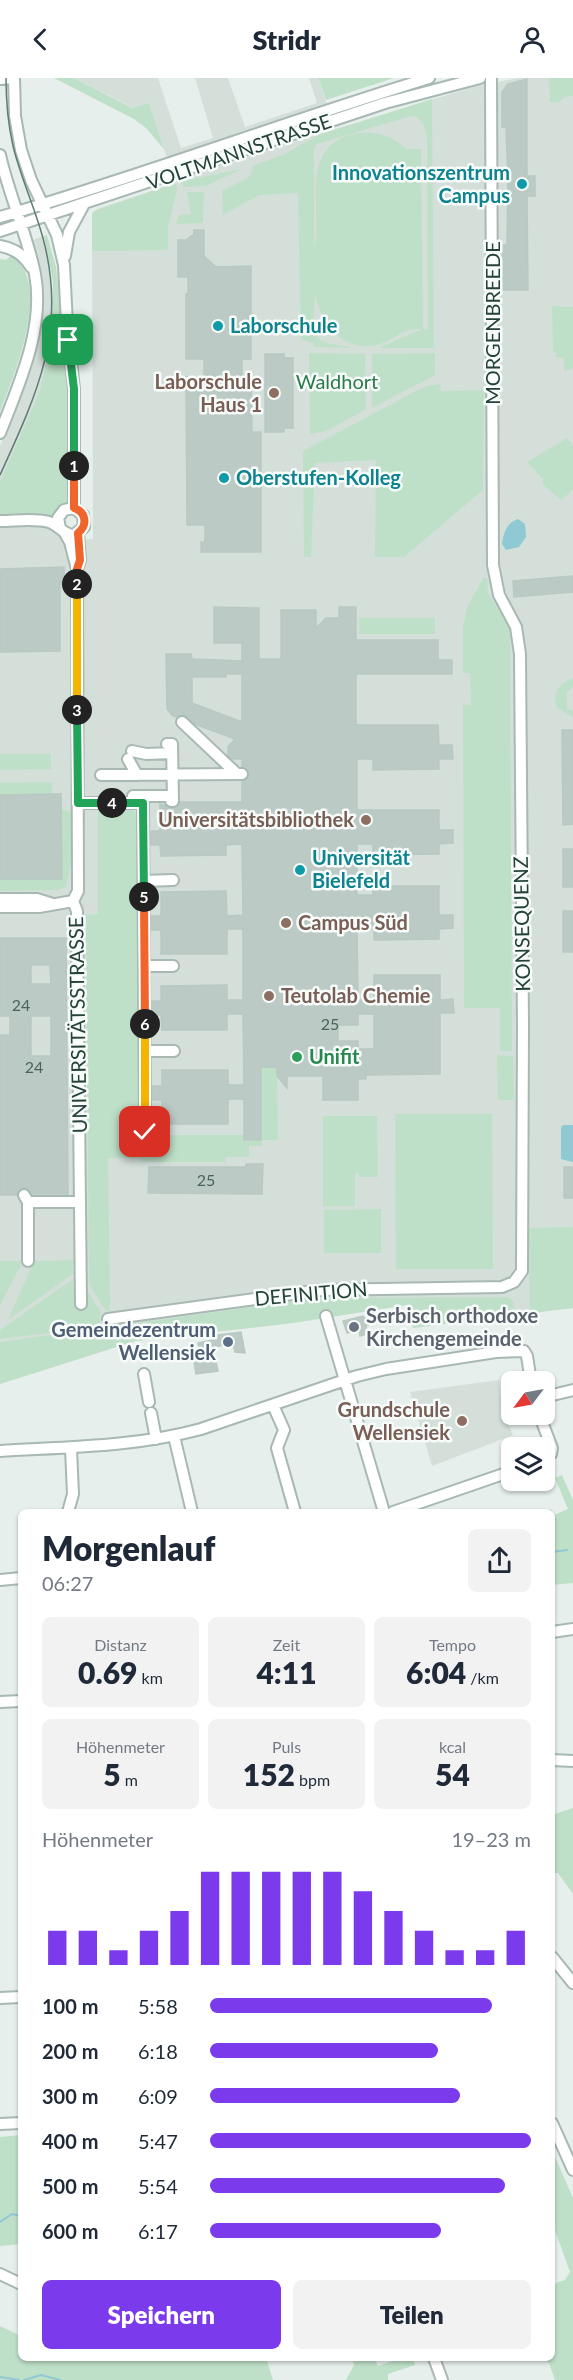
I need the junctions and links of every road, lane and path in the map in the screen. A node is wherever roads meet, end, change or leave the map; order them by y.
1 (14, 78) edge
2 (429, 78) edge
3 (480, 78) edge
4 (491, 78) edge
5 (0, 79) edge
6 (0, 155) edge
7 (44, 204) junction
8 (83, 206) junction
9 (17, 212) junction
10 (49, 216) junction
11 (0, 217) edge
12 (21, 224) junction
13 (0, 231) edge
14 (0, 246) edge
15 (64, 265) junction
16 (35, 274) junction
17 (0, 433) edge
18 (74, 508) junction
19 (0, 520) edge
20 (62, 531) junction
21 (78, 533) junction
22 (493, 568) joint
23 (77, 569) junction
24 (182, 722) dead end
25 (137, 775) junction
26 (172, 775) junction
27 (102, 778) dead end
28 (93, 796) dead end
29 (155, 801) dead end
30 (78, 803) junction
31 (143, 803) junction
32 (144, 880) junction
33 (173, 880) dead end
34 (0, 899) edge
35 (73, 901) junction
36 (54, 904) junction
37 (0, 908) edge
38 (144, 966) junction
39 (173, 966) dead end
40 (145, 1051) junction
41 (174, 1051) dead end
42 (145, 1132) dead end
43 (80, 1202) junction
44 (28, 1261) dead end
45 (514, 1282) joint
46 (81, 1304) dead end
47 (326, 1316) dead end
48 (108, 1319) dead end
49 (529, 1371) edge
50 (144, 1374) dead end
51 (345, 1380) junction
52 (573, 1390) edge
53 (555, 1394) edge
54 (273, 1405) junction
55 (174, 1436) junction
56 (156, 1439) junction
57 (71, 1449) junction
58 (0, 1451) edge
59 (501, 1475) edge
60 (69, 1509) edge
61 (191, 1509) edge
62 (294, 1509) edge
63 (383, 1509) edge
64 (402, 1509) edge
65 (18, 1578) edge
66 (0, 1580) edge
67 (573, 1629) edge
68 (555, 1632) edge
69 (18, 1701) edge
70 (0, 1702) edge
71 (555, 1760) edge
72 (573, 1761) edge
73 (555, 1961) edge
74 (573, 1983) edge
75 (18, 1997) edge
76 (0, 1998) edge
77 (18, 2123) edge
78 (0, 2124) edge
79 (555, 2130) edge
80 (573, 2170) edge
81 (0, 2274) edge
82 (18, 2283) edge
83 (435, 2361) edge
84 (442, 2380) edge

1 - 5 street
1 - 7 street
2 - 7 street, VOLTMANNSTRASSE
3 - 8 street, VOLTMANNSTRASSE
4 - 22 street, MORGENBREEDE
6 - 9 street
7 - 9 street, VOLTMANNSTRASSE
7 - 10 street
8 - 10 street, VOLTMANNSTRASSE
8 - 15 street
9 - 11 street, VOLTMANNSTRASSE
9 - 12 street
10 - 12 street, VOLTMANNSTRASSE
10 - 15 street
12 - 13 street, VOLTMANNSTRASSE
12 - 16 street
14 - 16 street
15 - 18 street
16 - 17 street
18 - 20 street
18 - 21 street
19 - 20 street
20 - 21 street
20 - 23 street, UNIVERSITÄTSSTRASSE
21 - 23 street, UNIVERSITÄTSSTRASSE
22 - 45 street, KONSEQUENZ
23 - 30 street, UNIVERSITÄTSSTRASSE
24 - 26 street
25 - 26 street
25 - 26 street
25 - 27 street
26 - 28 street
29 - 31 street
30 - 31 street
30 - 35 street, UNIVERSITÄTSSTRASSE
31 - 32 street
32 - 33 street
32 - 38 street
34 - 36 street
35 - 36 street
35 - 43 street, UNIVERSITÄTSSTRASSE
36 - 37 street
38 - 39 street
38 - 40 street
40 - 41 street
40 - 42 street
43 - 44 street
43 - 46 street, UNIVERSITÄTSSTRASSE
45 - 48 street, DEFINITION
47 - 51 street
49 - 51 street
50 - 56 street
51 - 54 street
51 - 63 street
52 - 53 street
54 - 55 street
54 - 62 street
55 - 56 street
55 - 61 street
56 - 57 street
57 - 58 street
57 - 60 street
59 - 64 street
65 - 66 street
67 - 68 street
69 - 70 street
71 - 72 street
73 - 74 street
75 - 76 street
77 - 78 street
79 - 80 street
81 - 82 street
83 - 84 street

